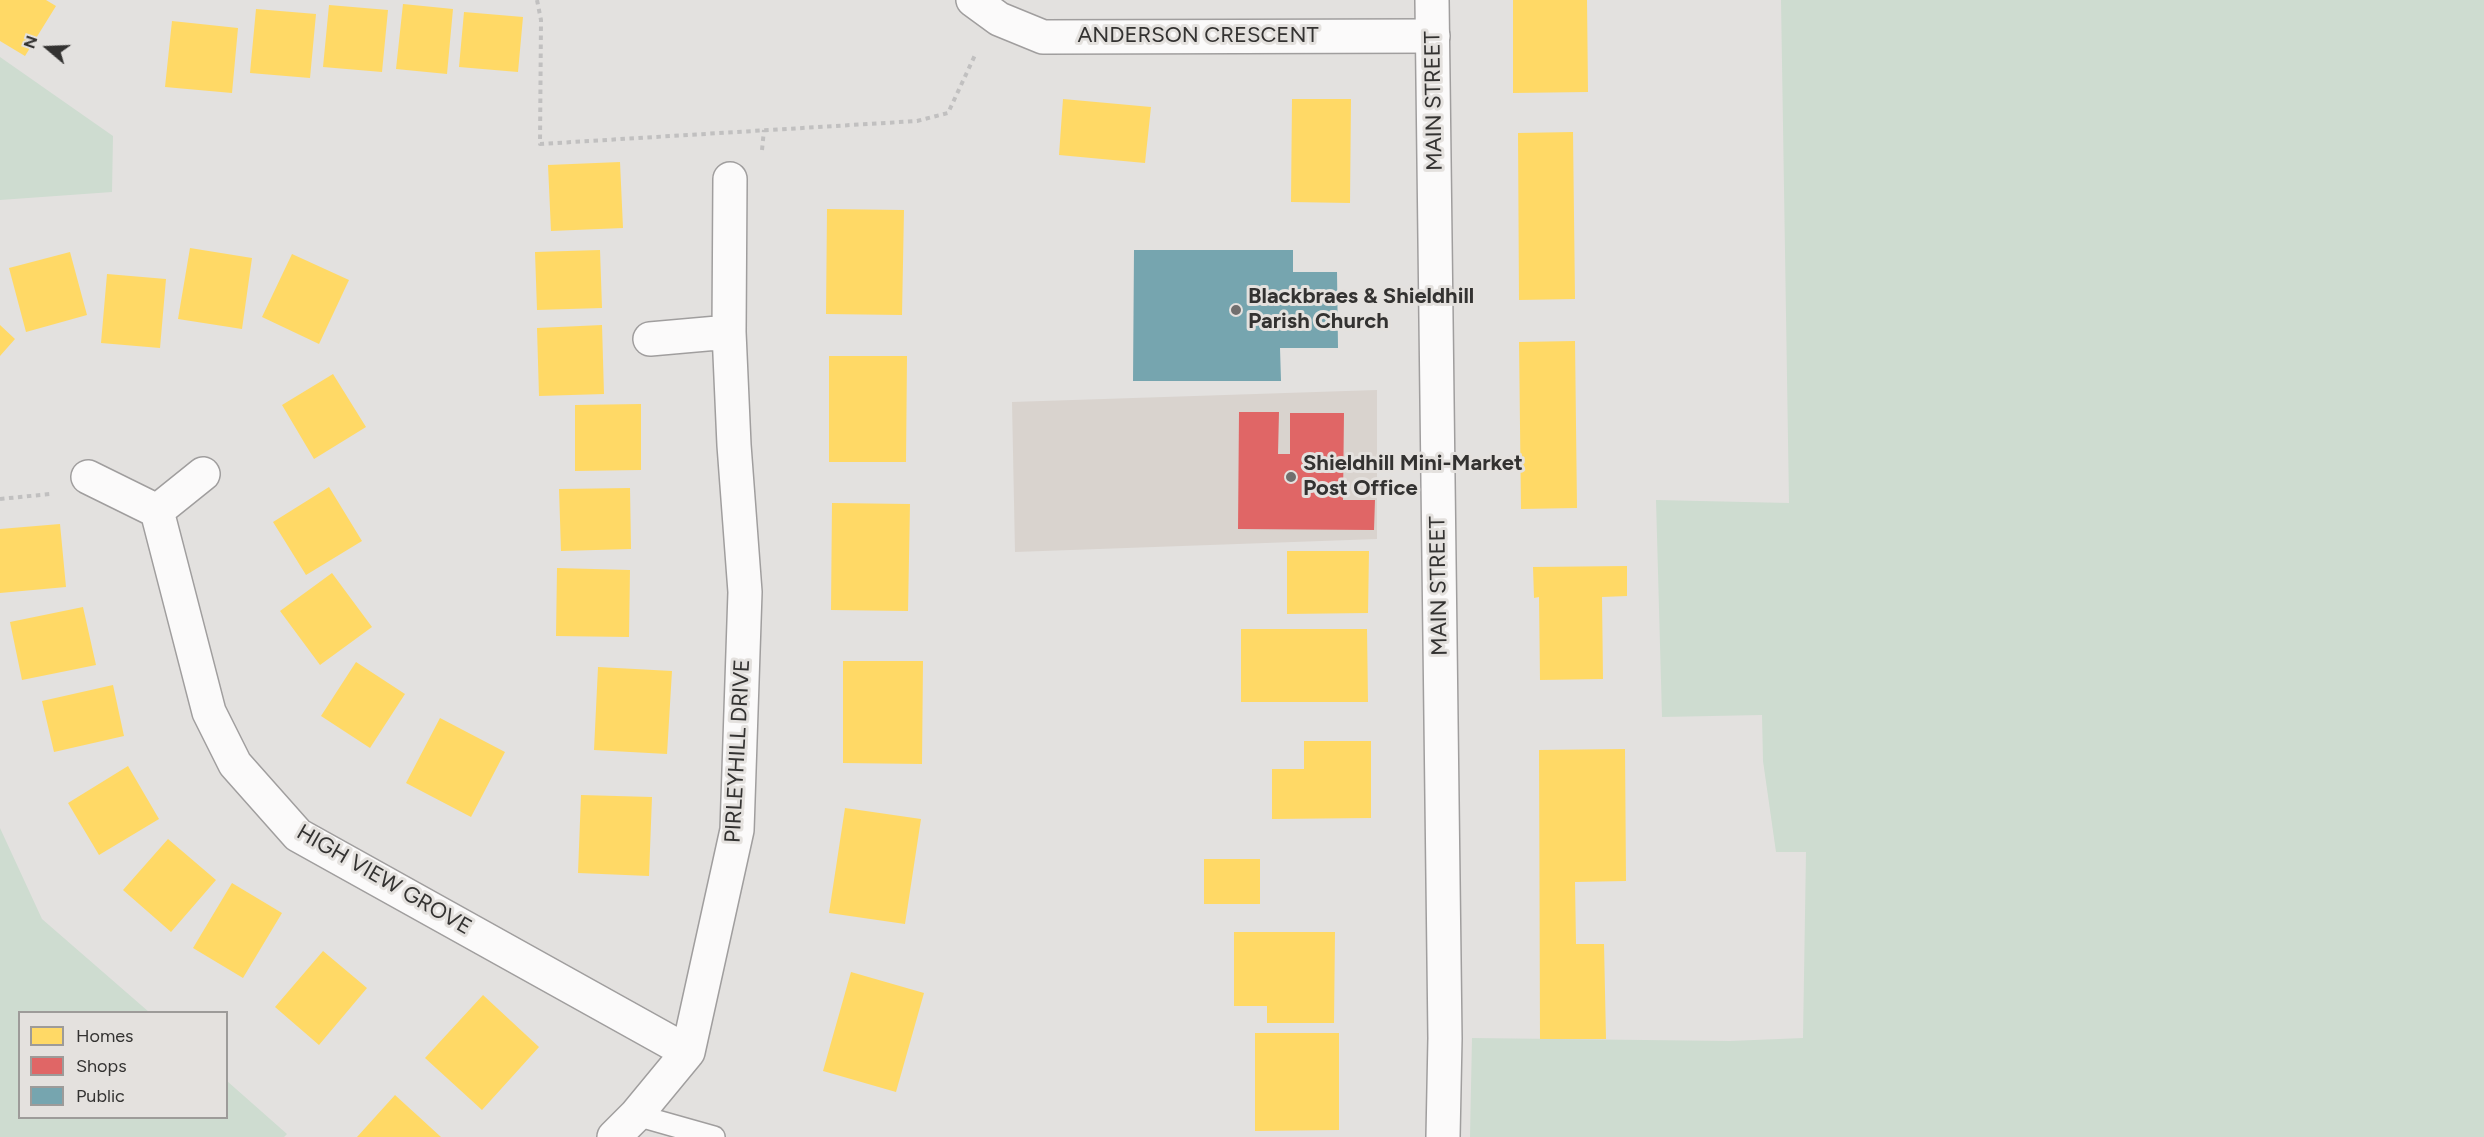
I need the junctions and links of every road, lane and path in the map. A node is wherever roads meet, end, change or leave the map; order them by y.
1 (537, 0) edge
2 (1432, 0) edge
3 (986, 10) edge
4 (1433, 36) junction
5 (730, 179) dead end
6 (729, 332) junction
7 (650, 339) dead end
8 (203, 474) dead end
9 (88, 477) dead end
10 (157, 511) junction
11 (687, 1052) junction
12 (625, 1126) edge
13 (714, 1137) edge
14 (1443, 1137) edge

1 - 3 path
2 - 4 street, MAIN STREET
3 - 4 street, ANDERSON CRESCENT
4 - 14 street, MAIN STREET
5 - 6 street, PIRLEYHILL DRIVE
6 - 7 street
6 - 11 street, PIRLEYHILL DRIVE
8 - 10 street
9 - 10 street
10 - 11 street, HIGH VIEW GROVE
11 - 12 street, PIRLEYHILL DRIVE
12 - 13 lane

